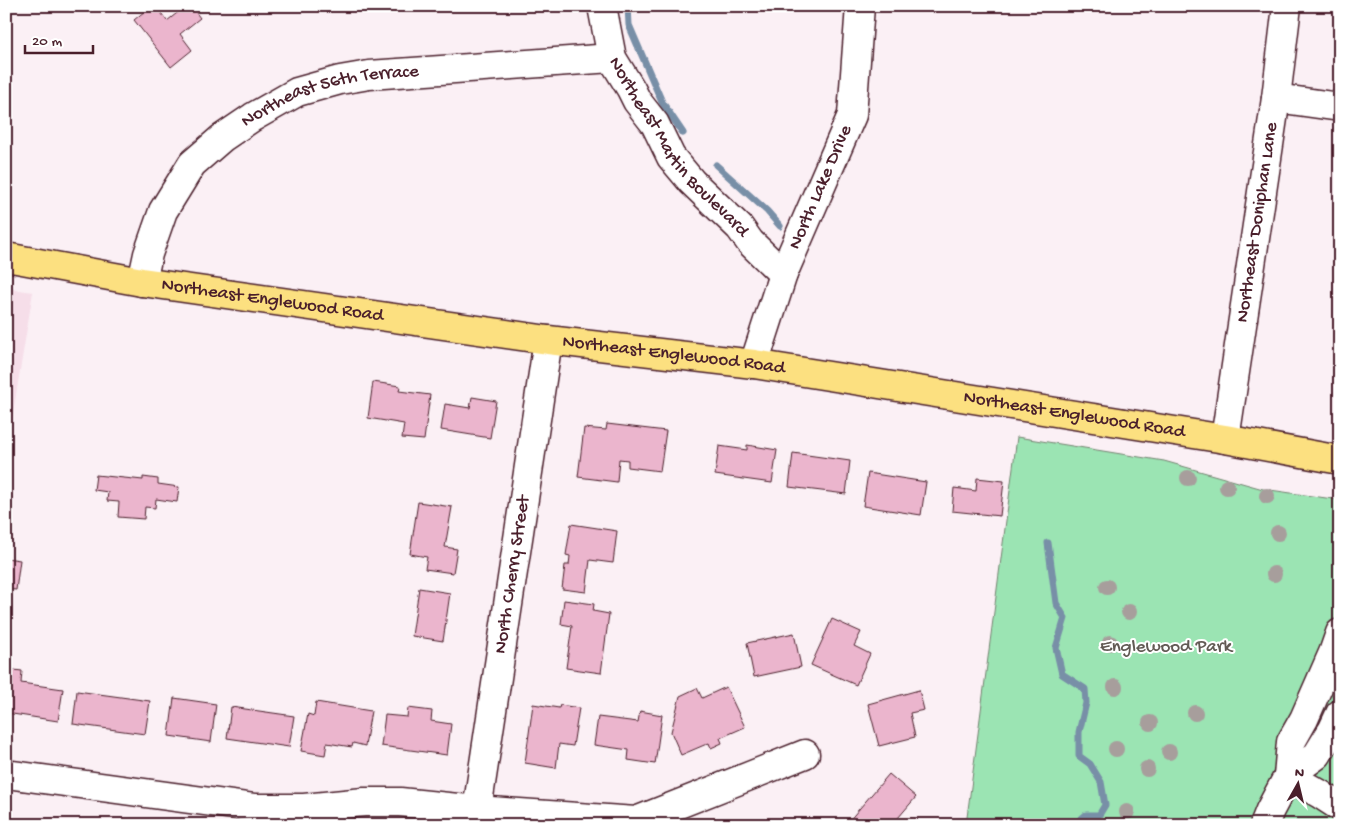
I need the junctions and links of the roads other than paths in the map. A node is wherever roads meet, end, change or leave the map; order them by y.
1 (602, 6) edge
2 (860, 6) edge
3 (1287, 6) edge
4 (612, 58) junction
5 (1276, 98) junction
6 (1340, 107) edge
7 (6, 257) edge
8 (783, 274) junction
9 (142, 282) junction
10 (548, 340) junction
11 (754, 364) junction
12 (1225, 439) junction
13 (1340, 460) edge
14 (1340, 633) edge
15 (1340, 714) edge
16 (805, 754) dead end
17 (6, 774) edge
18 (1288, 776) junction
19 (1340, 807) edge
20 (477, 810) junction
21 (637, 823) edge
22 (1264, 825) edge

1 - 4 street, Northeast Martin Boulevard
2 - 8 street, North Lake Drive
3 - 5 street, Northeast Doniphan Lane
4 - 8 street, Northeast Martin Boulevard
4 - 9 street, Northeast 56th Terrace
5 - 6 street
5 - 12 street, Northeast Doniphan Lane
7 - 9 main road, Northeast Englewood Road
8 - 11 street, North Lake Drive
9 - 10 main road, Northeast Englewood Road
10 - 11 main road, Northeast Englewood Road
10 - 20 street, North Cherry Street
11 - 12 main road, Northeast Englewood Road
12 - 13 main road, Northeast Englewood Road
14 - 18 street
15 - 18 street
16 - 21 street
17 - 20 street
18 - 19 street
18 - 22 street
20 - 21 street

